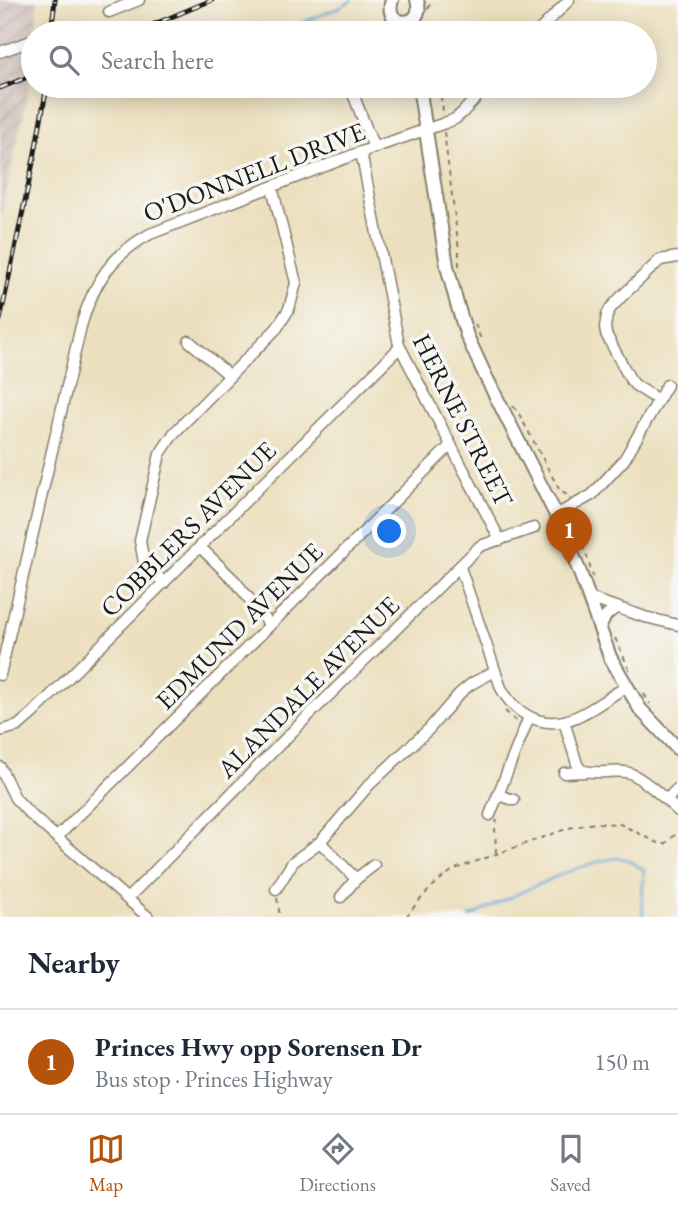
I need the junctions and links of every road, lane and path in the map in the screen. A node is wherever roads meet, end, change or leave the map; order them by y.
1 (139, 0) edge
2 (392, 0) edge
3 (569, 0) edge
4 (109, 12) dead end
5 (399, 21) edge
6 (549, 21) edge
7 (21, 45) edge
8 (0, 52) edge
9 (355, 98) edge
10 (421, 98) edge
11 (441, 98) edge
12 (475, 98) edge
13 (443, 124) junction
14 (426, 129) junction
15 (374, 148) junction
16 (361, 152) junction
17 (272, 187) junction
18 (678, 257) edge
19 (458, 272) dead end
20 (475, 325) dead end
21 (189, 341) dead end
22 (400, 347) junction
23 (485, 350) dead end
24 (230, 376) junction
25 (667, 385) dead end
26 (658, 400) junction
27 (510, 403) dead end
28 (451, 445) junction
29 (572, 506) junction
30 (556, 514) junction
31 (534, 528) dead end
32 (500, 540) junction
33 (200, 547) junction
34 (460, 567) junction
35 (593, 580) dead end
36 (164, 583) junction
37 (589, 598) junction
38 (617, 607) junction
39 (270, 625) junction
40 (678, 625) edge
41 (600, 629) junction
42 (613, 635) dead end
43 (495, 671) junction
44 (0, 676) edge
45 (629, 682) junction
46 (644, 695) dead end
47 (650, 704) dead end
48 (529, 717) junction
49 (564, 721) junction
50 (0, 731) edge
51 (678, 749) edge
52 (0, 766) edge
53 (586, 772) junction
54 (564, 773) dead end
55 (677, 789) edge
56 (498, 795) junction
57 (514, 800) dead end
58 (666, 800) junction
59 (678, 811) edge
60 (491, 814) dead end
61 (678, 832) edge
62 (57, 837) junction
63 (320, 842) junction
64 (374, 865) dead end
65 (356, 879) junction
66 (276, 889) joint
67 (341, 897) dead end
68 (127, 899) junction
69 (148, 917) edge
70 (280, 917) edge
71 (406, 917) edge

1 - 4 street
2 - 5 main road
3 - 6 street
7 - 8 street
9 - 15 street
10 - 14 main road
11 - 13 path
12 - 13 street
13 - 14 street, O'DONNELL DRIVE
13 - 19 path
14 - 15 street, O'DONNELL DRIVE
14 - 30 main road
15 - 16 street, O'DONNELL DRIVE
16 - 17 street, O'DONNELL DRIVE
16 - 22 street, HERNE STREET
17 - 24 street
17 - 44 street, O'DONNELL DRIVE
18 - 26 street
20 - 23 path
21 - 24 street
22 - 28 street, HERNE STREET
22 - 33 street, COBBLERS AVENUE
24 - 36 street
25 - 26 street
26 - 29 street
27 - 29 path
28 - 32 street, HERNE STREET
28 - 39 street, EDMUND AVENUE
29 - 30 street
29 - 35 path
30 - 37 main road
31 - 32 street, ALANDALE AVENUE
32 - 34 street, ALANDALE AVENUE
33 - 36 street, COBBLERS AVENUE
33 - 39 street
34 - 43 street
34 - 68 street, ALANDALE AVENUE
36 - 50 street, COBBLERS AVENUE
37 - 38 street
37 - 41 main road
38 - 40 street
38 - 41 street
39 - 62 street, EDMUND AVENUE
41 - 45 main road
42 - 45 path
43 - 48 street
43 - 63 street
45 - 49 street
45 - 51 main road
46 - 47 path
48 - 49 street
48 - 56 street
49 - 53 street
52 - 62 street
53 - 54 street
53 - 58 street
55 - 58 street
56 - 57 street
56 - 60 street
58 - 59 street
61 - 71 path
62 - 68 street
63 - 65 street
63 - 66 street
64 - 65 street
65 - 67 street
66 - 70 path
68 - 69 street

